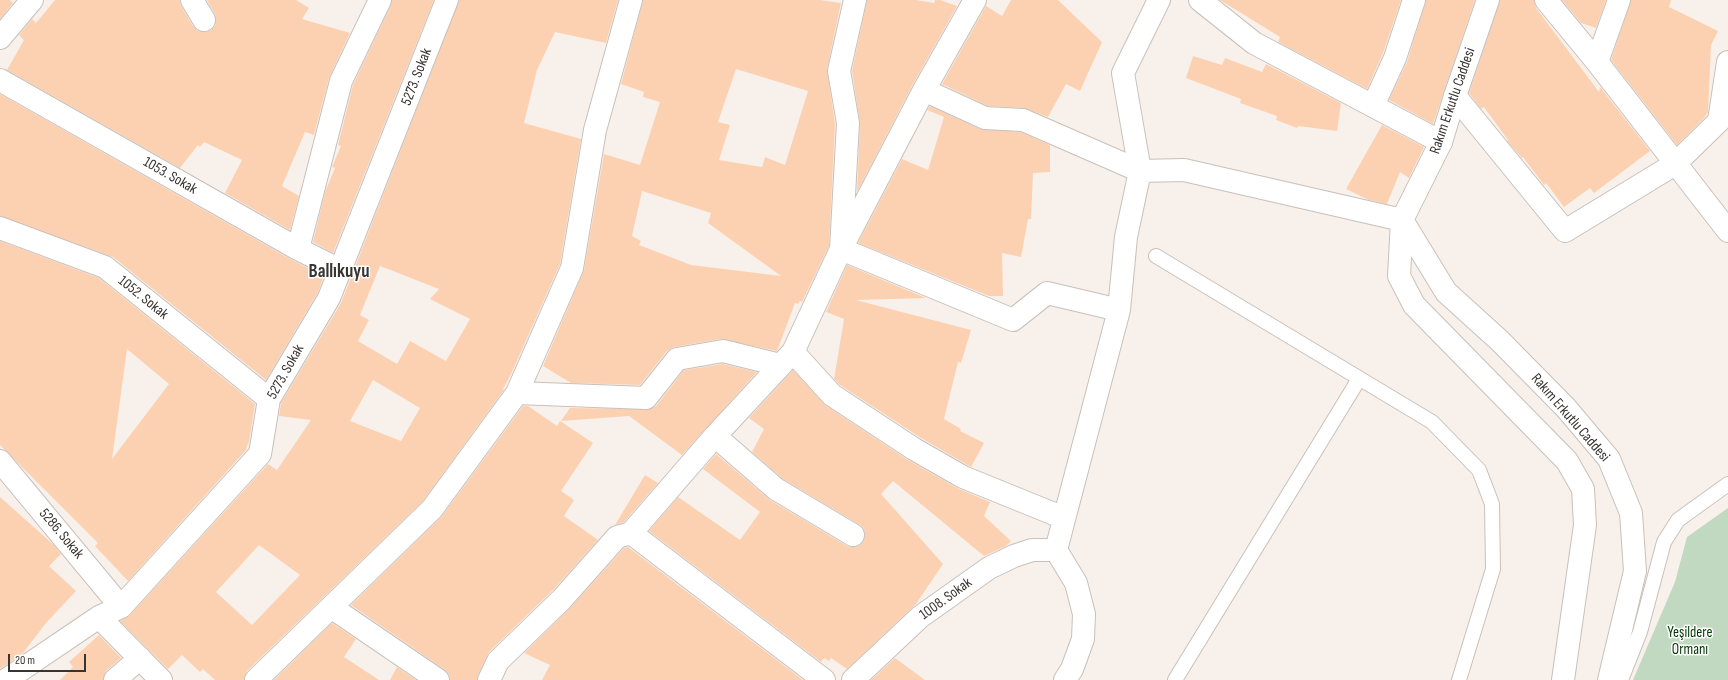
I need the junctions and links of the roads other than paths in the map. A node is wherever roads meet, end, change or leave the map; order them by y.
1 (32, 0) edge
2 (192, 0) edge
3 (380, 0) edge
4 (447, 0) edge
5 (632, 0) edge
6 (855, 0) edge
7 (975, 0) edge
8 (1159, 0) edge
9 (1200, 0) edge
10 (1414, 0) edge
11 (1488, 0) edge
12 (1546, 0) edge
13 (1619, 0) edge
14 (204, 20) dead end
15 (0, 38) edge
16 (1597, 62) junction
17 (1728, 62) edge
18 (0, 80) edge
19 (924, 90) junction
20 (1455, 96) junction
21 (1373, 106) junction
22 (1442, 142) junction
23 (1675, 164) junction
24 (1140, 171) junction
25 (1402, 220) junction
26 (0, 228) edge
27 (1728, 231) edge
28 (298, 249) junction
29 (841, 249) junction
30 (1156, 256) dead end
31 (340, 270) junction
32 (1119, 310) junction
33 (787, 359) junction
34 (1359, 378) junction
35 (517, 393) junction
36 (269, 399) junction
37 (715, 436) junction
38 (0, 461) edge
39 (1728, 484) edge
40 (1064, 518) junction
41 (631, 533) junction
42 (853, 535) dead end
43 (1056, 550) junction
44 (121, 607) junction
45 (331, 607) junction
46 (98, 617) junction
47 (140, 658) junction
48 (6, 680) edge
49 (115, 680) edge
50 (161, 680) edge
51 (256, 680) edge
52 (438, 680) edge
53 (488, 680) edge
54 (824, 680) edge
55 (853, 680) edge
56 (1065, 680) edge
57 (1175, 680) edge
58 (1459, 680) edge
59 (1563, 680) edge
60 (1609, 680) edge
61 (1621, 680) edge

1 - 15 street
2 - 14 street
3 - 28 street
4 - 31 street, 5273. Sokak
5 - 35 street
6 - 29 street
7 - 19 street
8 - 24 street
9 - 21 street
10 - 21 street
11 - 20 street, Rakım Erkutlu Caddesi
12 - 16 street
13 - 16 street
16 - 23 street
17 - 23 street
18 - 28 street, 1053. Sokak
19 - 24 street
19 - 29 street
20 - 22 street, Rakım Erkutlu Caddesi
20 - 23 street
21 - 22 street
22 - 25 street, Rakım Erkutlu Caddesi
23 - 27 street
24 - 25 street
24 - 32 street
25 - 59 street, Rakım Erkutlu Caddesi
25 - 60 street, Rakım Erkutlu Caddesi
26 - 36 street, 1052. Sokak
28 - 31 street, 1053. Sokak
29 - 32 street
29 - 33 street
30 - 34 lane
31 - 36 street, 5273. Sokak
32 - 40 street
33 - 35 street
33 - 37 street
33 - 40 street
34 - 57 lane
34 - 58 lane
35 - 45 street
36 - 44 street, 5273. Sokak
37 - 41 street
37 - 42 street
38 - 44 street, 5286. Sokak
39 - 61 lane
40 - 43 street
41 - 53 street
41 - 54 street
43 - 55 street, 1008. Sokak
43 - 56 street
44 - 46 street, 5273. Sokak
45 - 51 street
45 - 52 street
46 - 47 street
46 - 48 street, 5273. Sokak
47 - 49 street
47 - 50 street

